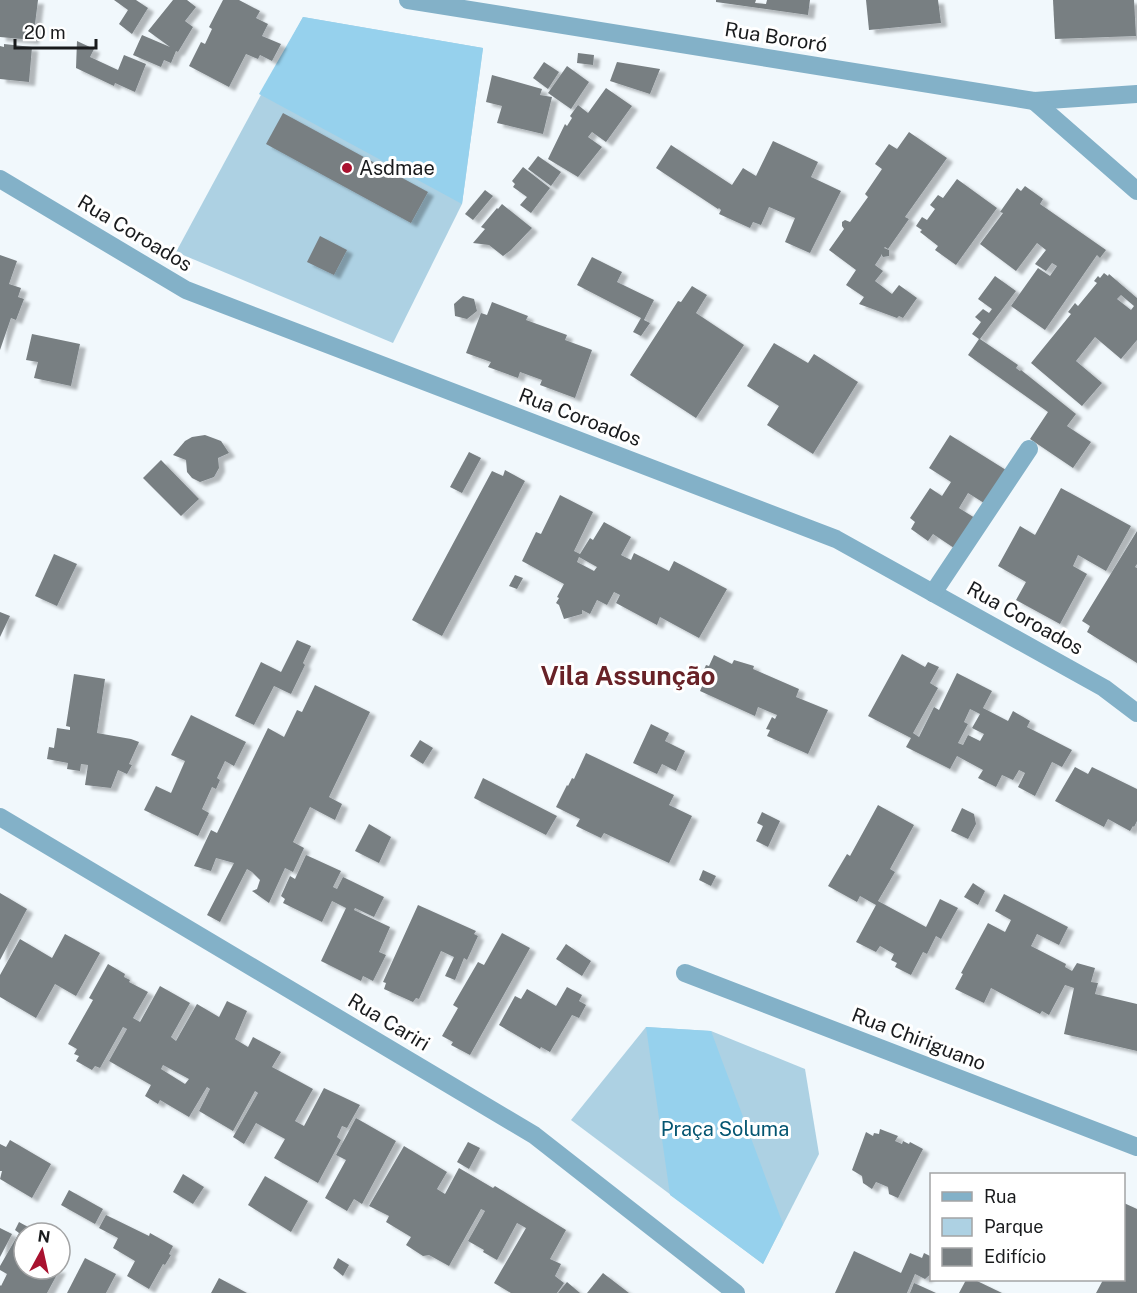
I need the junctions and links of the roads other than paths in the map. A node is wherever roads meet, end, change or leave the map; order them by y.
1 (408, 0) edge
2 (1137, 94) edge
3 (1034, 101) junction
4 (0, 179) edge
5 (1137, 191) edge
6 (1029, 449) dead end
7 (933, 593) junction
8 (1137, 712) edge
9 (0, 817) edge
10 (685, 973) dead end
11 (1137, 1147) edge
12 (736, 1293) edge

1 - 3 street, Rua Bororó
2 - 3 street, Rua Bororó
3 - 5 street
4 - 7 street, Rua Coroados
6 - 7 street
7 - 8 street, Rua Coroados
9 - 12 street, Rua Cariri
10 - 11 street, Rua Chiriguano

